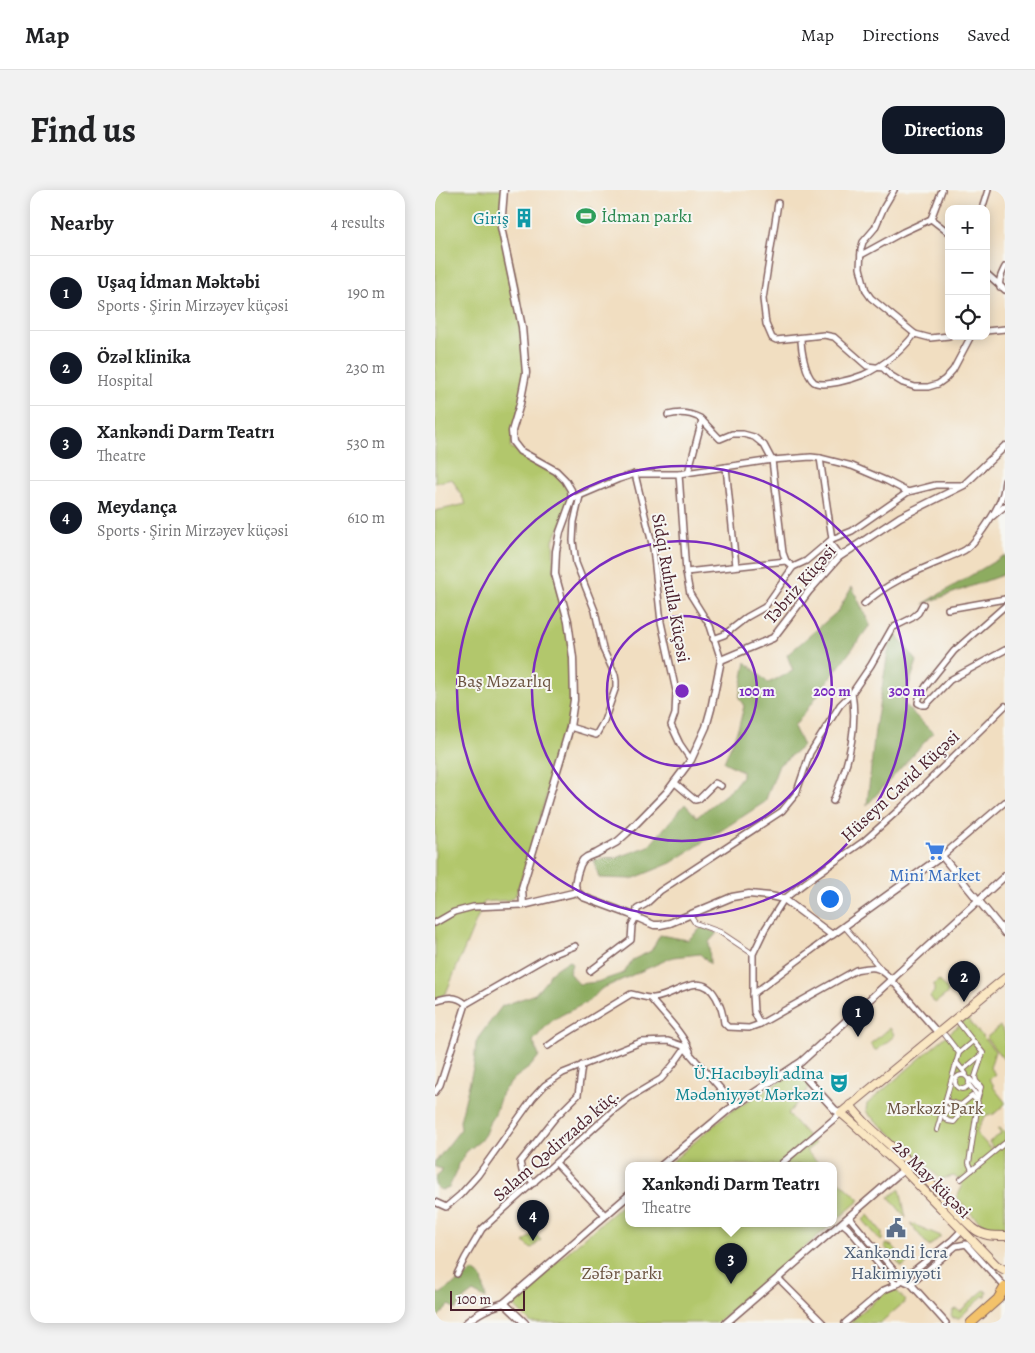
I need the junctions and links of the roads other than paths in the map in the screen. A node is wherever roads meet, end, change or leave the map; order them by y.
1 (504, 190) edge
2 (894, 190) edge
3 (941, 190) edge
4 (988, 190) edge
5 (778, 202) dead end
6 (983, 205) edge
7 (931, 219) junction
8 (945, 230) edge
9 (861, 255) junction
10 (1005, 267) edge
11 (990, 277) edge
12 (1003, 289) edge
13 (1005, 329) edge
14 (990, 331) edge
15 (915, 334) junction
16 (945, 336) edge
17 (801, 338) junction
18 (969, 340) edge
19 (878, 367) junction
20 (668, 415) dead end
21 (702, 420) junction
22 (1005, 447) edge
23 (820, 458) junction
24 (772, 460) junction
25 (725, 467) junction
26 (688, 473) junction
27 (635, 474) junction
28 (679, 474) junction
29 (1005, 481) edge
30 (964, 485) junction
31 (908, 492) junction
32 (580, 496) junction
33 (572, 500) junction
34 (1005, 506) edge
35 (991, 518) junction
36 (831, 540) junction
37 (840, 556) junction
38 (786, 561) junction
39 (736, 566) junction
40 (793, 567) junction
41 (687, 572) junction
42 (1005, 599) edge
43 (864, 604) dead end
44 (923, 604) dead end
45 (1005, 606) edge
46 (949, 609) dead end
47 (713, 639) junction
48 (1005, 650) edge
49 (721, 660) junction
50 (852, 693) junction
51 (1005, 706) edge
52 (570, 728) junction
53 (691, 760) junction
54 (674, 782) junction
55 (721, 786) dead end
56 (833, 801) dead end
57 (1005, 802) edge
58 (942, 856) junction
59 (1005, 876) edge
60 (577, 892) junction
61 (784, 899) junction
62 (978, 900) junction
63 (523, 905) junction
64 (690, 915) junction
65 (636, 917) junction
66 (435, 923) edge
67 (844, 926) junction
68 (1005, 933) edge
69 (833, 935) junction
70 (575, 946) dead end
71 (753, 954) junction
72 (881, 969) junction
73 (590, 970) dead end
74 (1005, 978) edge
75 (891, 980) junction
76 (753, 994) junction
77 (650, 998) junction
78 (435, 1001) edge
79 (466, 1004) junction
80 (959, 1023) dead end
81 (760, 1024) junction
82 (941, 1034) junction
83 (973, 1041) junction
84 (548, 1046) dead end
85 (685, 1048) junction
86 (959, 1053) junction
87 (983, 1053) junction
88 (692, 1056) junction
89 (956, 1062) junction
90 (798, 1064) junction
91 (582, 1065) junction
92 (963, 1070) junction
93 (968, 1077) junction
94 (967, 1087) junction
95 (958, 1088) junction
96 (435, 1092) edge
97 (980, 1092) junction
98 (947, 1093) junction
99 (972, 1096) junction
100 (977, 1099) junction
101 (945, 1101) junction
102 (735, 1105) junction
103 (850, 1105) junction
104 (945, 1108) junction
105 (841, 1113) junction
106 (946, 1120) junction
107 (1005, 1143) edge
108 (666, 1162) edge
109 (782, 1162) edge
110 (556, 1163) junction
111 (911, 1164) junction
112 (904, 1170) junction
113 (972, 1170) junction
114 (961, 1179) dead end
115 (534, 1183) junction
116 (625, 1198) edge
117 (435, 1202) edge
118 (605, 1215) junction
119 (849, 1217) junction
120 (842, 1223) junction
121 (963, 1230) junction
122 (1005, 1236) edge
123 (1005, 1270) edge
124 (457, 1274) dead end
125 (779, 1278) junction
126 (902, 1280) junction
127 (911, 1284) junction
128 (896, 1285) junction
129 (1005, 1287) edge
130 (1002, 1298) edge
131 (504, 1303) junction
132 (466, 1323) edge
133 (525, 1323) edge
134 (725, 1323) edge
135 (823, 1323) edge
136 (845, 1323) edge
137 (946, 1323) edge
138 (971, 1323) edge

1 - 33 street
2 - 9 street
3 - 7 street
4 - 6 street
5 - 17 street
7 - 8 street
7 - 9 street
9 - 15 street
10 - 12 street
11 - 12 street
13 - 14 street
15 - 16 street
15 - 19 street
17 - 19 street
17 - 19 street
18 - 19 street
20 - 21 street
21 - 24 street
21 - 26 street
22 - 30 street, Təbriz Küçəsi
23 - 24 street
23 - 31 street
23 - 36 street
24 - 25 street
24 - 38 street
25 - 26 street
25 - 39 street
26 - 28 street
27 - 28 street
27 - 32 street
27 - 53 street, Sidqi Ruhulla Küçəsi
28 - 41 street
29 - 35 street
30 - 31 street
30 - 37 street, Təbriz Küçəsi
31 - 36 street
32 - 33 street
32 - 52 street
33 - 52 street
34 - 35 street
35 - 43 street
36 - 37 street
36 - 40 street
37 - 49 street, Təbriz Küçəsi
38 - 39 street, Sidqi Ruhulla Küçəsi
38 - 40 street
39 - 41 street, Sidqi Ruhulla Küçəsi
40 - 47 street
41 - 47 street
42 - 46 street
44 - 50 street
45 - 48 street
47 - 49 street
49 - 53 street
50 - 56 street
50 - 65 street
51 - 61 street, Hüseyn Cavid Küçəsi
52 - 63 street
53 - 54 street
54 - 55 street
54 - 60 street
57 - 58 street
58 - 62 street
58 - 67 street
59 - 62 street
60 - 63 street
60 - 65 street
61 - 64 street
61 - 69 street
61 - 71 street, Hüseyn Cavid Küçəsi
62 - 68 street
62 - 75 street
63 - 66 street
64 - 65 street
64 - 71 street
65 - 73 street
67 - 69 street
67 - 72 street
69 - 76 street
70 - 79 street
71 - 76 street
72 - 75 street
72 - 81 street
74 - 82 main road
75 - 82 street
75 - 90 street
76 - 81 street
77 - 81 street
77 - 84 street
77 - 88 street
78 - 79 street
79 - 96 street
80 - 83 street
82 - 86 street
82 - 103 main road
83 - 86 street
83 - 87 street
85 - 88 street
85 - 91 street
85 - 110 street, Salam Qədirzadə küç.
86 - 89 street
87 - 92 street
87 - 97 street
88 - 102 street
89 - 92 street
89 - 98 street
90 - 102 street
90 - 105 street, 28 May küçəsi
91 - 115 street
91 - 117 street
92 - 93 street
93 - 94 street
93 - 95 street
93 - 97 street
94 - 95 street
94 - 99 street
94 - 100 street
95 - 98 street
97 - 100 street
98 - 101 street
99 - 100 street
99 - 101 street
100 - 113 street
101 - 104 street
102 - 108 street
103 - 105 main road
103 - 111 main road, 28 May küçəsi
104 - 106 street
104 - 106 street
104 - 106 street
105 - 109 street
105 - 112 main road, 28 May küçəsi
107 - 113 street
110 - 115 street, Salam Qədirzadə küç.
110 - 118 street
111 - 112 street
111 - 122 main road, 28 May küçəsi
112 - 119 street
112 - 121 main road, 28 May küçəsi
113 - 114 street
115 - 124 street, Salam Qədirzadə küç.
116 - 118 street
118 - 131 street
119 - 120 street
119 - 126 street
120 - 125 street
120 - 128 street
121 - 123 main road, 28 May küçəsi
121 - 126 street
125 - 134 street
125 - 135 street
126 - 127 street
126 - 128 street
127 - 129 street
127 - 137 street
128 - 136 street
129 - 130 main road
130 - 138 main road
131 - 132 street
131 - 133 street

